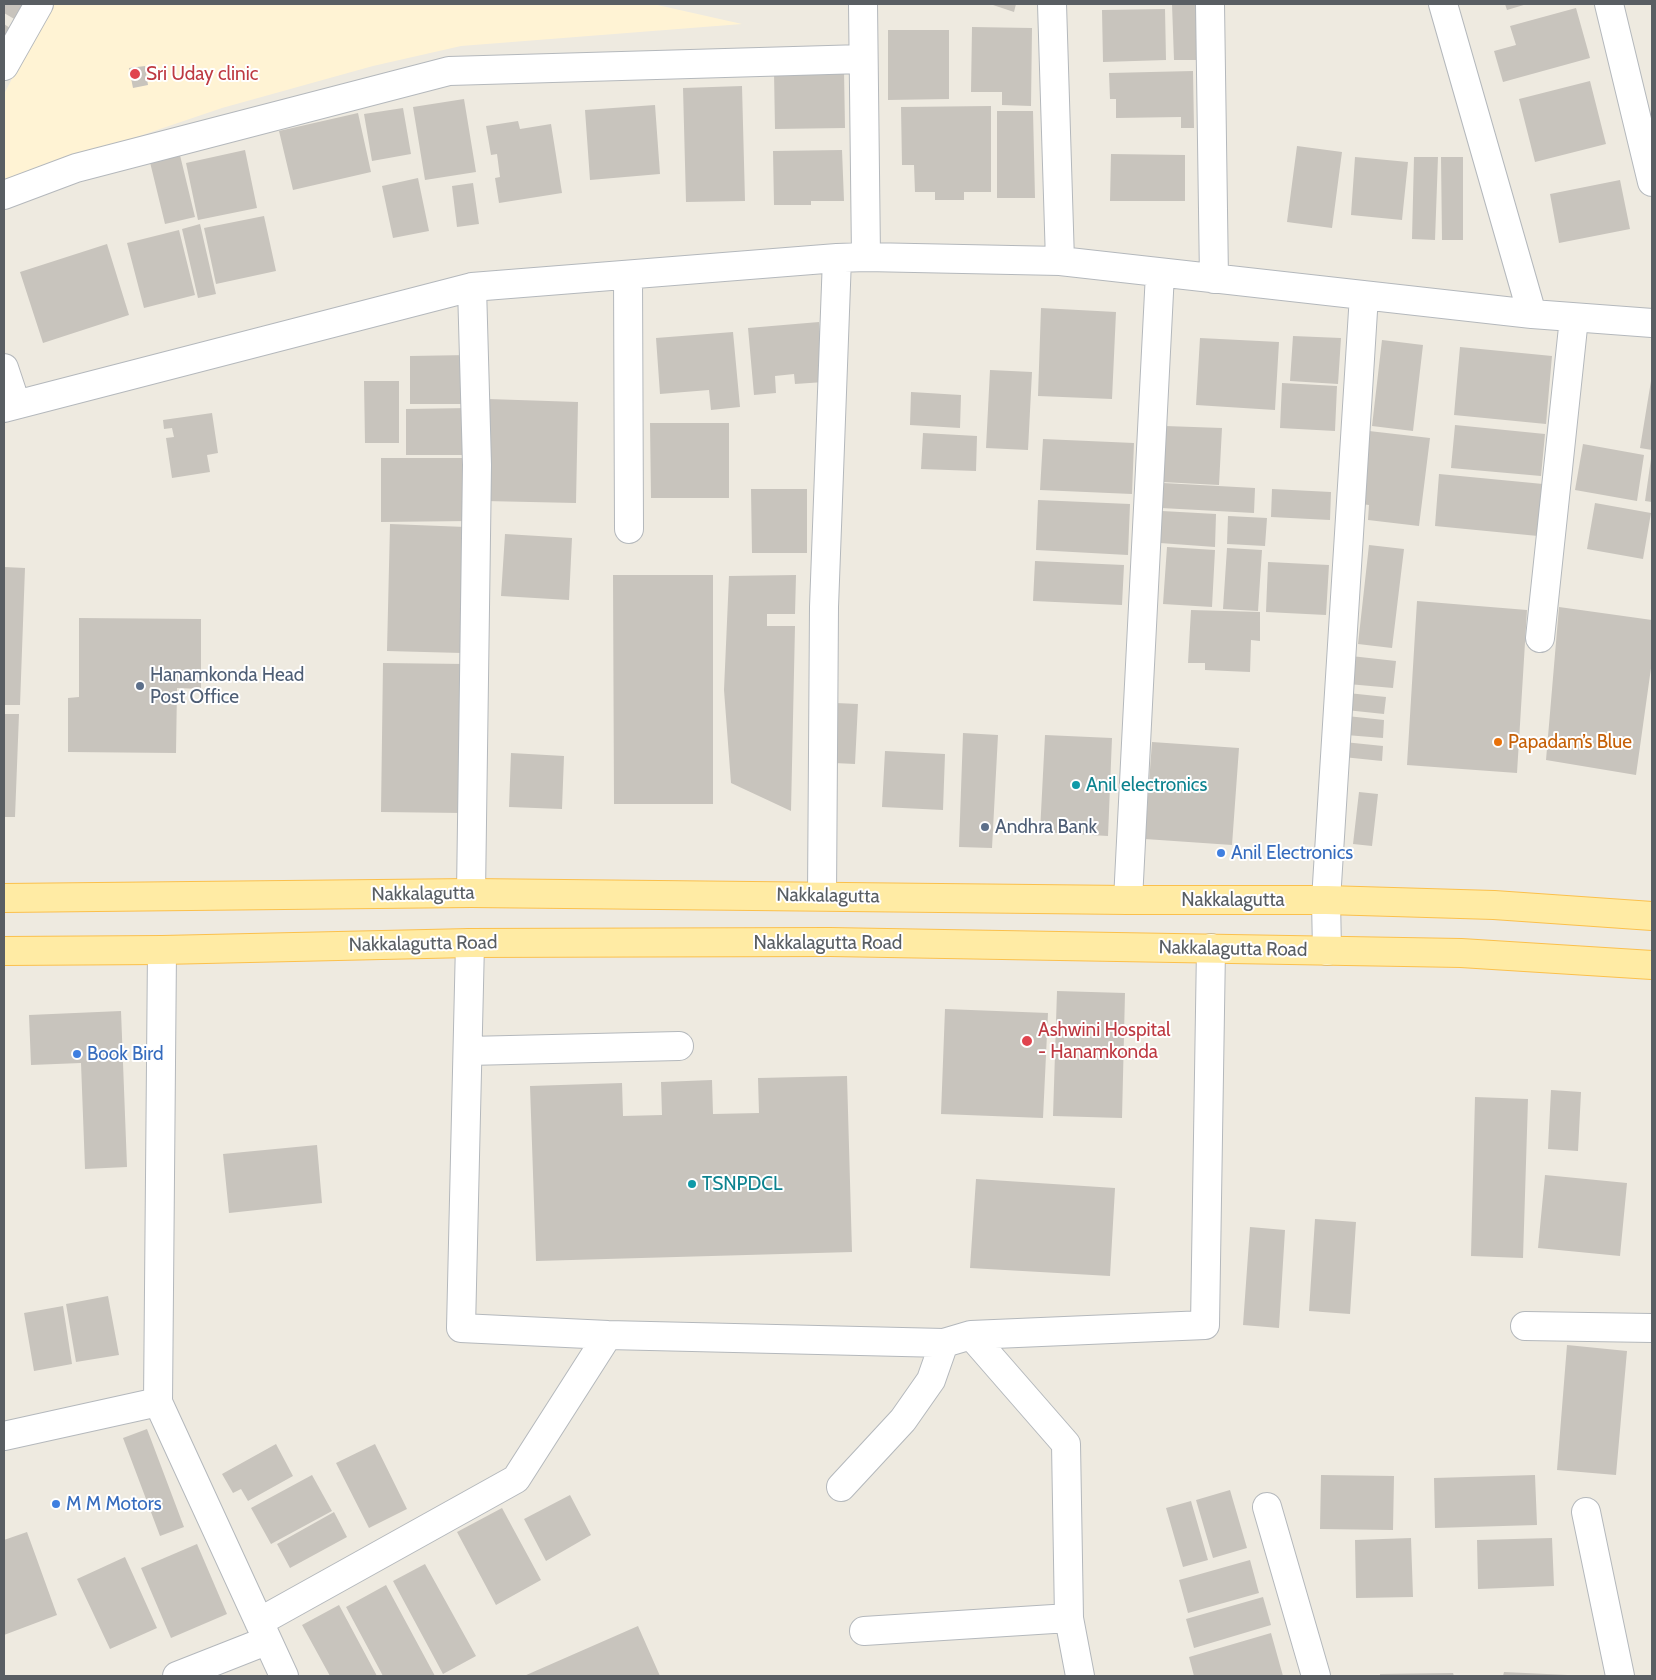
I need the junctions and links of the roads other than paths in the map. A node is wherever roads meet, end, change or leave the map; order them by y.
1 (40, 4) edge
2 (863, 4) edge
3 (1052, 4) edge
4 (1210, 4) edge
5 (1443, 4) edge
6 (1609, 4) edge
7 (863, 59) junction
8 (4, 66) edge
9 (1652, 182) edge
10 (4, 195) edge
11 (866, 257) junction
12 (837, 258) junction
13 (1060, 261) junction
14 (1160, 273) junction
15 (628, 275) junction
16 (1214, 279) junction
17 (472, 287) junction
18 (1364, 296) junction
19 (1532, 314) junction
20 (1574, 318) junction
21 (1652, 323) edge
22 (4, 368) edge
23 (10, 406) edge
24 (630, 529) dead end
25 (1540, 638) dead end
26 (471, 893) junction
27 (822, 896) junction
28 (4, 898) edge
29 (1128, 900) junction
30 (1326, 900) junction
31 (1652, 916) edge
32 (470, 943) junction
33 (1211, 948) junction
34 (162, 950) junction
35 (4, 951) edge
36 (1327, 951) junction
37 (1652, 965) edge
38 (679, 1046) dead end
39 (468, 1051) junction
40 (1525, 1326) dead end
41 (1652, 1328) edge
42 (608, 1335) junction
43 (971, 1335) junction
44 (944, 1343) junction
45 (158, 1402) junction
46 (4, 1436) edge
47 (841, 1487) dead end
48 (1267, 1507) dead end
49 (1586, 1512) dead end
50 (1069, 1618) junction
51 (864, 1631) dead end
52 (262, 1632) junction
53 (177, 1676) edge
54 (284, 1676) edge
55 (1080, 1676) edge
56 (1316, 1676) edge
57 (1620, 1676) edge

1 - 8 street
2 - 7 street
3 - 13 street
4 - 16 street
5 - 19 street
6 - 9 street
7 - 10 street
7 - 11 street
11 - 12 street
11 - 13 street
12 - 15 street
12 - 27 street
13 - 14 street
14 - 16 street
14 - 29 street
15 - 17 street
15 - 24 street
16 - 18 street
17 - 23 street
17 - 26 street
18 - 19 street
18 - 30 street
19 - 20 street
20 - 21 street
20 - 25 street
22 - 23 street
26 - 27 main road, Nakkalagutta
26 - 28 main road, Nakkalagutta
27 - 29 main road, Nakkalagutta
29 - 30 main road, Nakkalagutta
30 - 31 main road, Nakkalagutta
30 - 36 street
32 - 33 main road, Nakkalagutta Road
32 - 34 main road, Nakkalagutta Road
32 - 39 street
33 - 36 main road, Nakkalagutta Road
33 - 43 street
34 - 35 main road, Nakkalagutta Road
34 - 45 street
36 - 37 main road, Nakkalagutta Road
38 - 39 street
39 - 42 street
40 - 41 street
42 - 44 street
42 - 52 street
43 - 44 street
43 - 50 street
44 - 47 street
45 - 46 street
45 - 52 street
48 - 56 street
49 - 57 street
50 - 51 street
50 - 55 street
52 - 53 street
52 - 54 street

